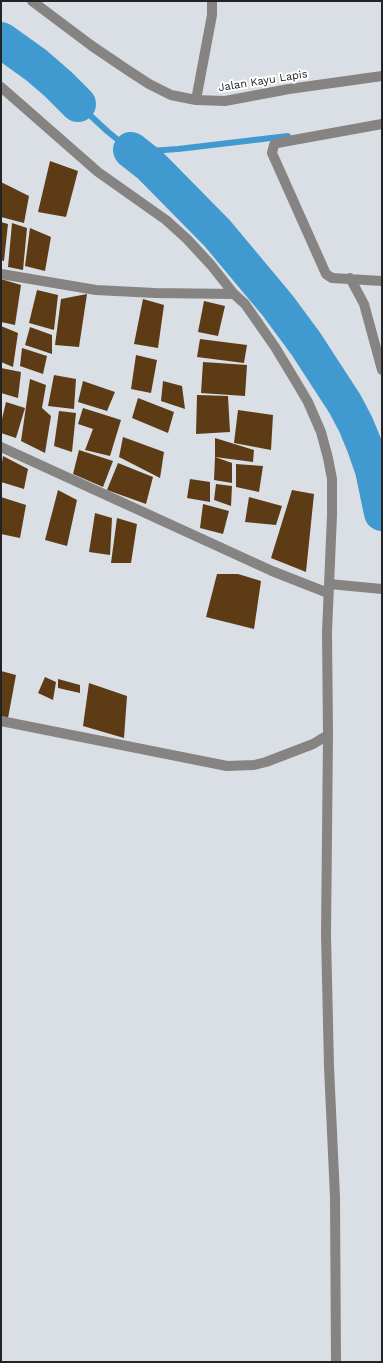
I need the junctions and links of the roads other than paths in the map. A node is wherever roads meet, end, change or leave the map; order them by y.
1 (32, 1) edge
2 (212, 1) edge
3 (382, 76) edge
4 (1, 87) edge
5 (196, 100) junction
6 (382, 124) edge
7 (1, 274) edge
8 (350, 278) junction
9 (382, 281) edge
10 (234, 294) junction
11 (382, 370) edge
12 (1, 448) edge
13 (329, 589) junction
14 (382, 589) edge
15 (1, 721) edge
16 (328, 735) junction
17 (336, 1362) edge

1 - 5 street, Jalan Kayu Lapis
2 - 5 street
3 - 5 street, Jalan Kayu Lapis
4 - 10 street
6 - 8 street
7 - 10 street
8 - 9 street
8 - 11 street
10 - 13 street
12 - 13 street
13 - 14 street
13 - 16 street
15 - 16 street
16 - 17 street

